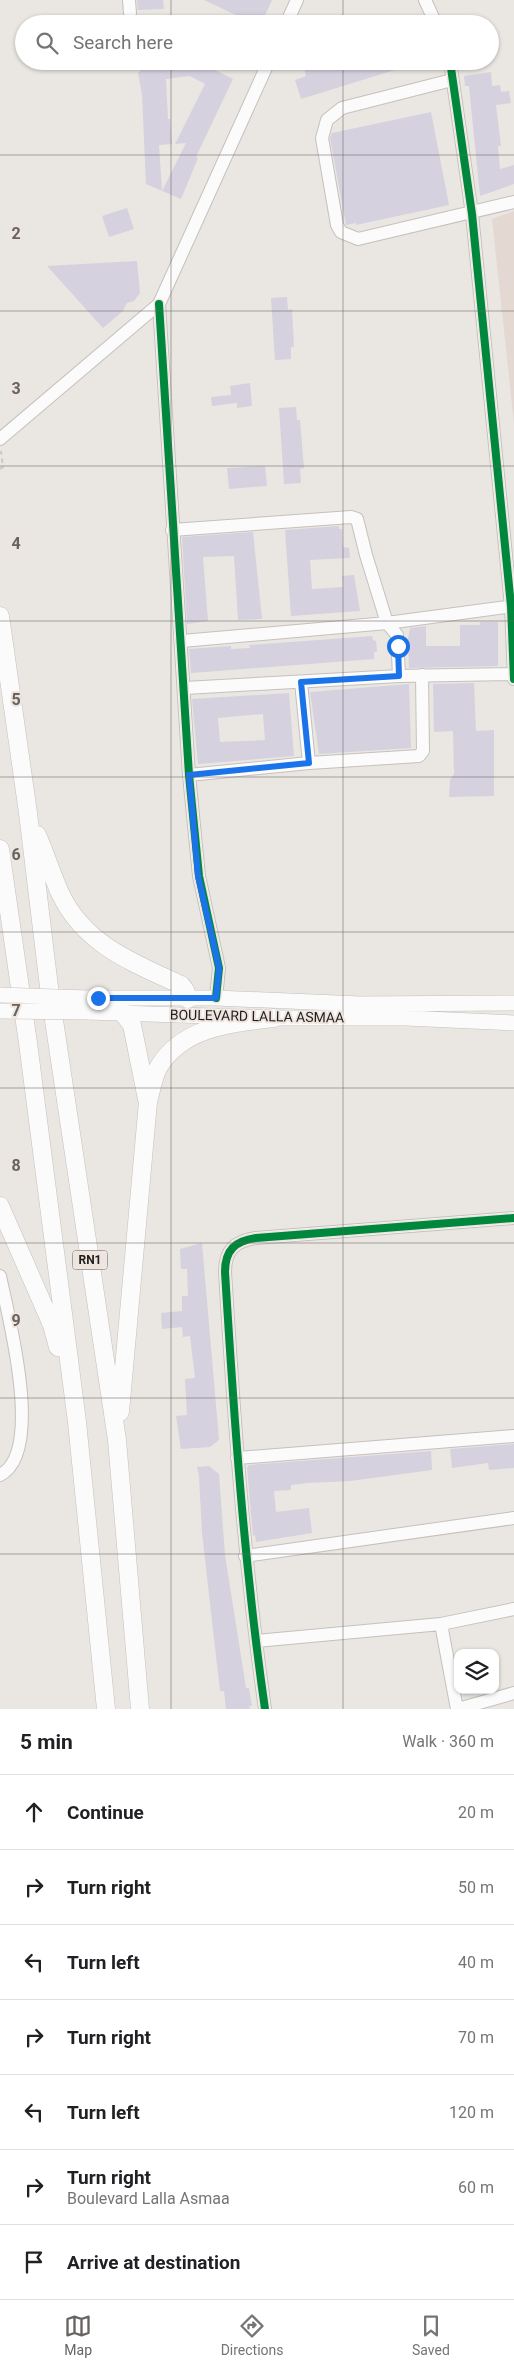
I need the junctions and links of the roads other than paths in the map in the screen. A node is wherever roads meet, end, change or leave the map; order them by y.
1 (129, 0) edge
2 (297, 0) edge
3 (424, 0) edge
4 (130, 13) dead end
5 (290, 15) edge
6 (432, 15) edge
7 (265, 70) edge
8 (451, 70) edge
9 (452, 80) junction
10 (514, 202) edge
11 (472, 214) junction
12 (159, 304) junction
13 (0, 439) edge
14 (172, 530) junction
15 (512, 606) edge
16 (0, 616) edge
17 (387, 623) junction
18 (182, 641) junction
19 (513, 674) edge
20 (422, 675) junction
21 (399, 676) junction
22 (514, 679) edge
23 (301, 682) junction
24 (185, 688) junction
25 (309, 763) junction
26 (189, 775) junction
27 (28, 813) junction
28 (0, 849) edge
29 (0, 995) edge
30 (216, 998) junction
31 (91, 1003) junction
32 (514, 1003) edge
33 (188, 1007) junction
34 (0, 1011) edge
35 (122, 1012) junction
36 (274, 1018) junction
37 (514, 1023) edge
38 (148, 1102) junction
39 (0, 1206) edge
40 (514, 1218) edge
41 (0, 1276) edge
42 (77, 1422) junction
43 (514, 1436) edge
44 (117, 1440) junction
45 (237, 1458) junction
46 (0, 1476) edge
47 (514, 1518) edge
48 (245, 1556) junction
49 (514, 1609) edge
50 (441, 1624) junction
51 (256, 1641) junction
52 (514, 1694) edge
53 (106, 1709) edge
54 (140, 1709) edge
55 (266, 1709) edge
56 (458, 1709) edge

1 - 4 street
2 - 5 street
3 - 6 street
7 - 12 street
8 - 9 street
9 - 11 street
9 - 11 street
10 - 11 street
11 - 15 street
12 - 13 street
12 - 14 street
14 - 17 street
14 - 18 street
15 - 17 street
15 - 19 street
16 - 27 highway, RN1
17 - 18 street
17 - 21 street
18 - 24 street
19 - 20 street
19 - 22 street
20 - 21 street
20 - 25 street
21 - 23 street
23 - 24 street
23 - 25 street
24 - 26 street
25 - 26 street
26 - 30 street
27 - 33 highway
27 - 44 highway, RN1
28 - 42 highway, RN1
29 - 31 main road, BOULEVARD LALLA ASMAA, bridge
30 - 32 main road, BOULEVARD LALLA ASMAA
30 - 33 main road, BOULEVARD LALLA ASMAA
31 - 33 main road, BOULEVARD LALLA ASMAA
31 - 34 main road, BOULEVARD LALLA ASMAA, bridge
31 - 35 highway
33 - 35 main road, BOULEVARD LALLA ASMAA
33 - 36 main road, BOULEVARD LALLA ASMAA
35 - 38 highway
36 - 37 main road, BOULEVARD LALLA ASMAA
36 - 38 highway
38 - 44 highway
39 - 42 highway
40 - 45 street
41 - 46 street
42 - 53 highway, RN1
43 - 45 street
44 - 54 highway, RN1
45 - 48 street
47 - 48 street
48 - 51 street
49 - 50 street
50 - 51 street
50 - 56 street
51 - 55 street
52 - 56 street

